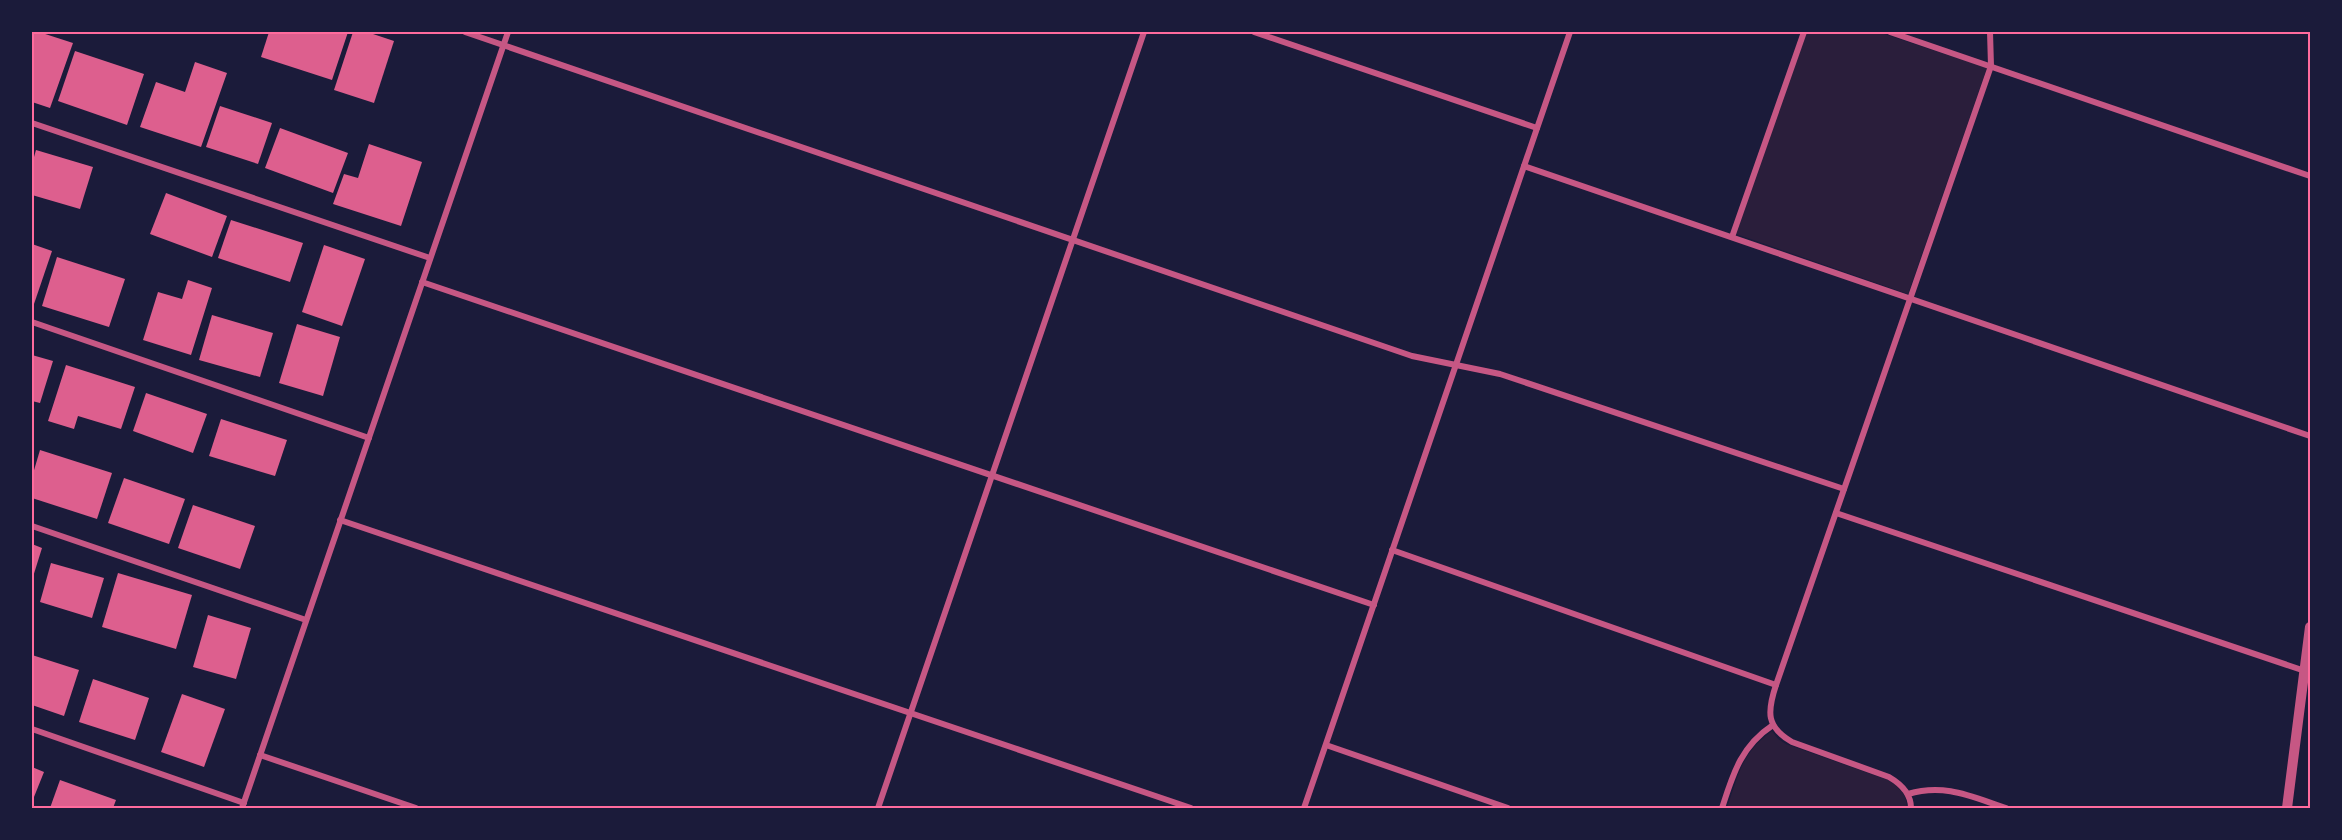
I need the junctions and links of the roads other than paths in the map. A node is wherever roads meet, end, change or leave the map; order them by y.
1 (465, 32) edge
2 (508, 32) edge
3 (1144, 32) edge
4 (1254, 32) edge
5 (1570, 32) edge
6 (1804, 32) edge
7 (1890, 32) edge
8 (1990, 32) edge
9 (504, 45) junction
10 (1991, 66) junction
11 (32, 123) edge
12 (1537, 128) junction
13 (1524, 166) junction
14 (2310, 176) edge
15 (1732, 237) junction
16 (1072, 239) junction
17 (430, 258) junction
18 (422, 282) junction
19 (1911, 298) junction
20 (32, 322) edge
21 (1456, 365) junction
22 (2310, 436) edge
23 (369, 438) junction
24 (992, 475) junction
25 (1844, 489) junction
26 (1836, 513) junction
27 (340, 520) junction
28 (32, 526) edge
29 (1392, 550) junction
30 (1374, 605) junction
31 (306, 620) junction
32 (2310, 627) edge
33 (2305, 671) junction
34 (1776, 685) junction
35 (910, 713) junction
36 (1773, 725) junction
37 (32, 729) edge
38 (1326, 745) junction
39 (260, 755) junction
40 (1908, 794) junction
41 (243, 806) edge
42 (416, 808) edge
43 (878, 808) edge
44 (1191, 808) edge
45 (1304, 808) edge
46 (1508, 808) edge
47 (1722, 808) edge
48 (1911, 808) edge
49 (2006, 808) edge
50 (2287, 808) edge

1 - 9 street
2 - 9 street
3 - 16 street
4 - 12 street
5 - 12 street
6 - 15 street
7 - 10 street
8 - 10 street
9 - 16 street
9 - 17 street
10 - 14 street
10 - 19 street
11 - 17 street
12 - 13 street
13 - 15 street
13 - 21 street
15 - 19 street
16 - 21 street
16 - 24 street
17 - 18 street
18 - 23 street
18 - 24 street
19 - 22 street
19 - 25 street
20 - 23 street
21 - 25 street
21 - 29 street
23 - 27 street
24 - 30 street
24 - 35 street
25 - 26 street
26 - 33 street
26 - 34 street
27 - 31 street
27 - 35 street
28 - 31 street
29 - 30 street
29 - 34 street
30 - 38 street
31 - 39 street
32 - 33 street
33 - 50 street
34 - 36 street
35 - 43 street
35 - 44 street
36 - 40 street
36 - 47 street
37 - 41 street
38 - 45 street
38 - 46 street
39 - 41 street
39 - 42 street
40 - 48 street
40 - 49 street

